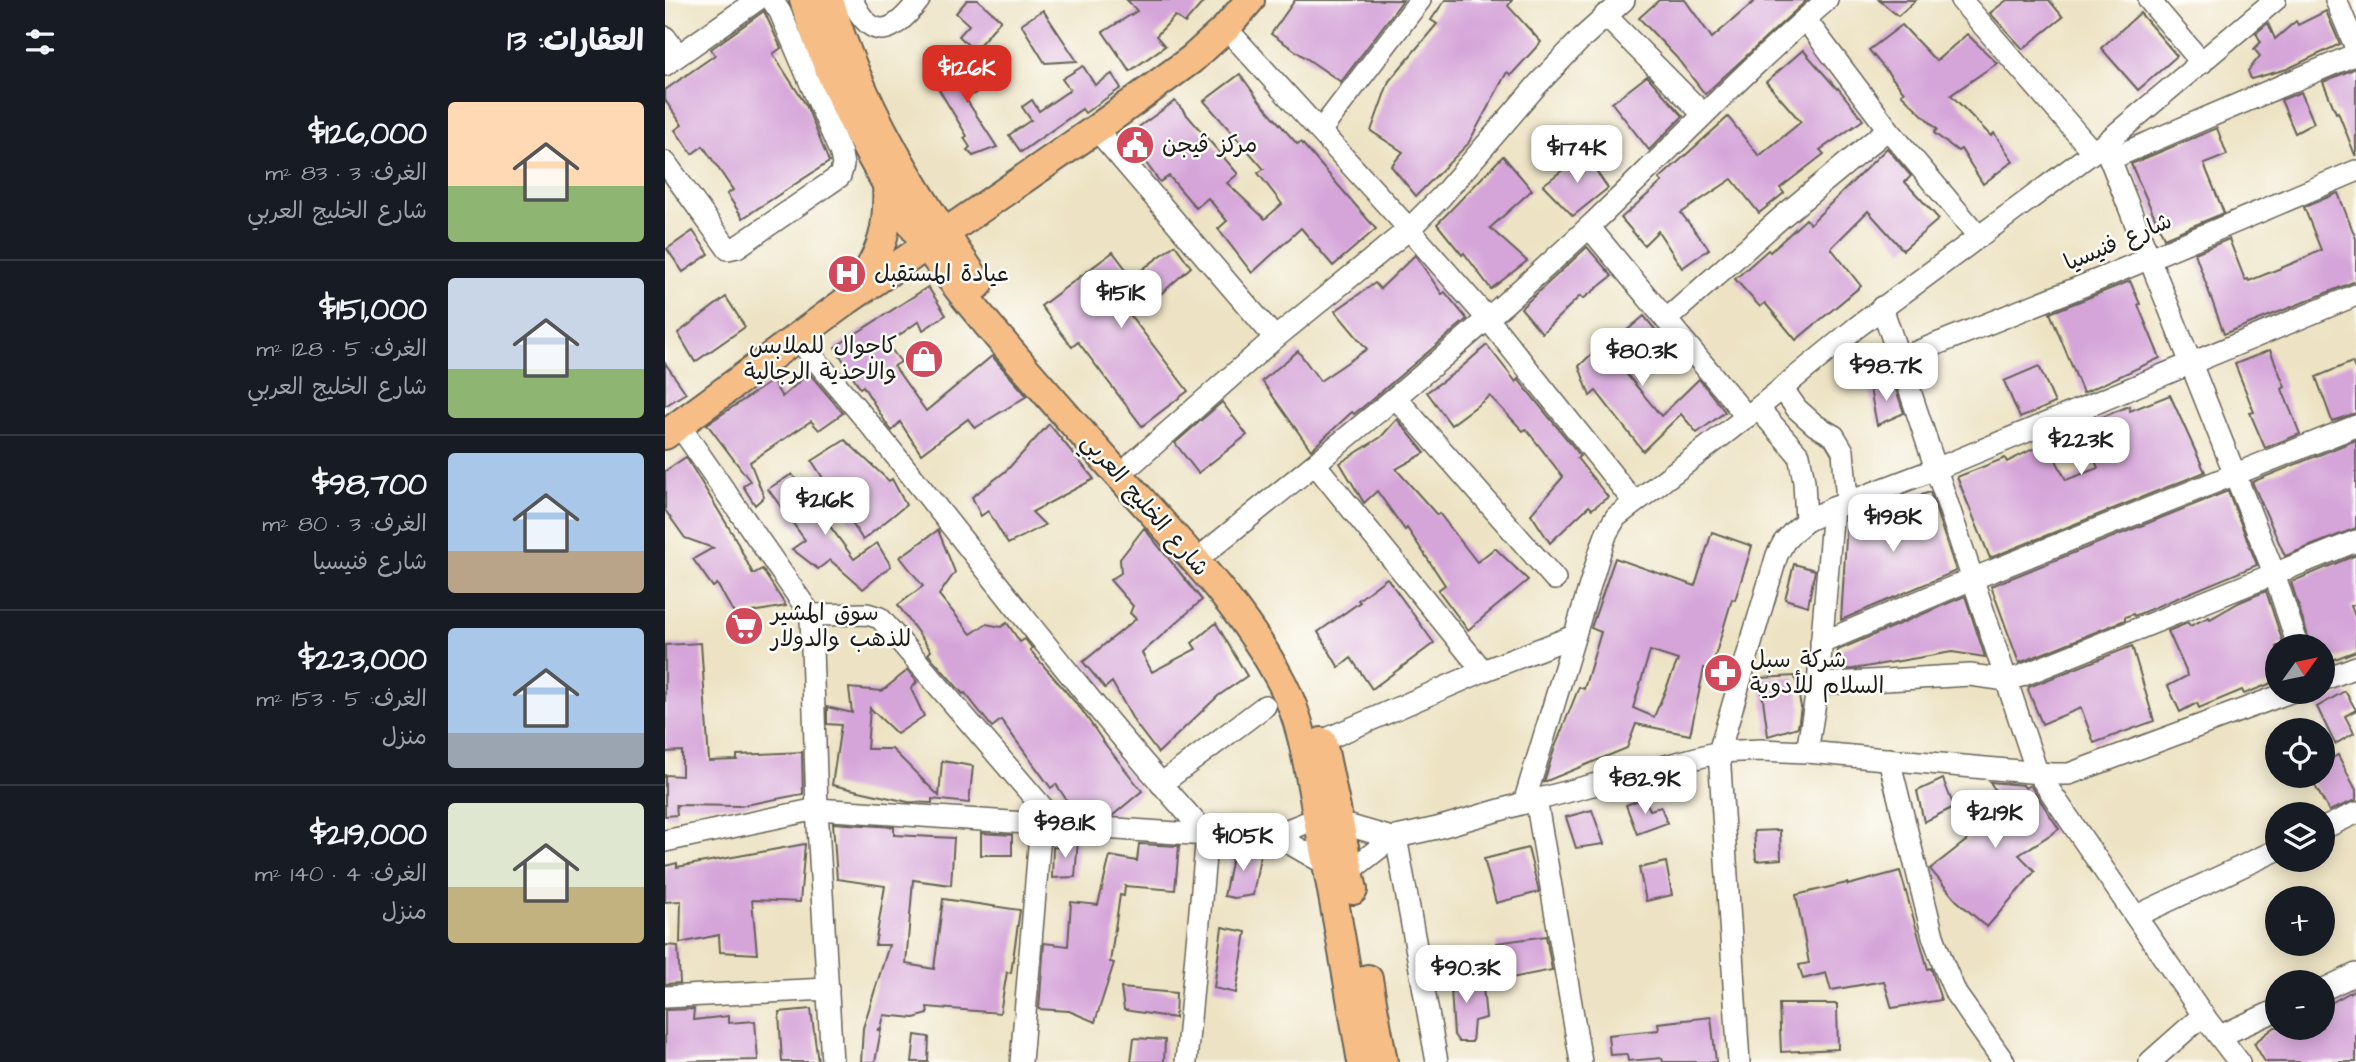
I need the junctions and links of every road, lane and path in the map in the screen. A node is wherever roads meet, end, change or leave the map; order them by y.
1 (757, 0) edge
2 (772, 0) edge
3 (804, 0) edge
4 (829, 0) edge
5 (852, 0) edge
6 (919, 0) edge
7 (1250, 0) edge
8 (1420, 0) edge
9 (1624, 0) edge
10 (1827, 0) edge
11 (1961, 0) edge
12 (2149, 0) edge
13 (2275, 0) edge
14 (2336, 0) edge
15 (1605, 15) junction
16 (1805, 19) junction
17 (1227, 28) junction
18 (665, 37) edge
19 (2356, 48) edge
20 (2356, 54) edge
21 (672, 60) edge
22 (2202, 63) junction
23 (1703, 114) junction
24 (1096, 129) junction
25 (1888, 129) junction
26 (1321, 130) junction
27 (2102, 152) junction
28 (665, 162) edge
29 (2356, 171) edge
30 (898, 182) junction
31 (995, 200) junction
32 (1589, 227) junction
33 (1409, 229) junction
34 (1979, 237) junction
35 (936, 240) junction
36 (2150, 257) junction
37 (979, 284) junction
38 (2356, 295) edge
39 (849, 299) junction
40 (1882, 307) junction
41 (1487, 318) junction
42 (1665, 320) junction
43 (797, 338) junction
44 (1275, 338) junction
45 (1899, 359) junction
46 (2192, 364) junction
47 (1782, 388) junction
48 (1396, 398) junction
49 (1752, 413) junction
50 (2356, 426) edge
51 (672, 430) edge
52 (1133, 463) junction
53 (1315, 464) junction
54 (1936, 470) junction
55 (2236, 475) junction
56 (1634, 502) junction
57 (1840, 505) junction
58 (1806, 521) junction
59 (2356, 541) edge
60 (1210, 549) junction
61 (2274, 573) junction
62 (1555, 579) dead end
63 (1972, 579) junction
64 (811, 615) junction
65 (2294, 634) edge
66 (1574, 636) junction
67 (1821, 643) junction
68 (2356, 667) edge
69 (1483, 671) junction
70 (2335, 675) edge
71 (2007, 680) junction
72 (1818, 684) junction
73 (2265, 702) edge
74 (1265, 706) dead end
75 (1322, 741) junction
76 (1719, 752) junction
77 (1807, 752) junction
78 (1889, 759) junction
79 (2037, 772) junction
80 (1161, 784) junction
81 (1530, 801) junction
82 (817, 809) junction
83 (2356, 813) edge
84 (1329, 821) junction
85 (1049, 823) junction
86 (2335, 823) edge
87 (1207, 835) junction
88 (1275, 835) junction
89 (1394, 838) junction
90 (665, 841) edge
91 (2265, 856) edge
92 (1339, 868) junction
93 (2136, 916) junction
94 (2356, 974) edge
95 (2335, 984) edge
96 (828, 989) junction
97 (665, 997) edge
98 (2203, 1015) junction
99 (2265, 1015) edge
100 (2220, 1036) junction
101 (832, 1062) edge
102 (1021, 1062) edge
103 (1186, 1062) edge
104 (1362, 1062) edge
105 (1383, 1062) edge
106 (1437, 1062) edge
107 (1581, 1062) edge
108 (1739, 1062) edge
109 (2004, 1062) edge
110 (2150, 1062) edge
111 (2239, 1062) edge

1 - 21 street
2 - 28 street
3 - 30 main road, شارع الخليج العربي
4 - 30 main road, شارع الخليج العربي
5 - 6 street
7 - 17 main road
8 - 26 street
9 - 15 street
10 - 16 street
11 - 27 street
12 - 22 street
13 - 22 street
14 - 19 street
15 - 23 street
15 - 33 street
16 - 23 street
16 - 25 street
17 - 24 main road
17 - 26 street
18 - 21 street
20 - 27 street
22 - 27 street
23 - 32 street
24 - 31 main road
24 - 44 street
25 - 34 street
25 - 42 street
26 - 33 street
27 - 34 street
27 - 36 street
29 - 36 street, شارع فنيسيا
30 - 31 main road
30 - 35 main road, شارع الخليج العربي
30 - 39 main road
31 - 35 main road
31 - 37 main road
32 - 41 street
32 - 42 street
33 - 41 street
33 - 44 street
34 - 40 street
35 - 37 main road, شارع الخليج العربي
35 - 39 main road
35 - 84 main road, شارع الخليج العربي
36 - 45 street, شارع فنيسيا
36 - 46 street
37 - 52 main road, شارع الخليج العربي
38 - 46 street
39 - 43 main road
40 - 45 street
40 - 47 street
41 - 48 street
41 - 56 street
42 - 49 street
43 - 51 main road
43 - 80 street
44 - 52 street
45 - 54 street
46 - 54 street
46 - 55 street
47 - 49 street
47 - 57 street
48 - 53 street
48 - 62 street
49 - 56 street
49 - 58 street
50 - 55 street
51 - 64 street
52 - 60 main road, شارع الخليج العربي
53 - 60 street
53 - 69 street
54 - 57 street
54 - 63 street
55 - 61 street
55 - 63 street
56 - 66 street
57 - 58 street
57 - 67 street
58 - 76 street
59 - 61 street
60 - 75 main road, شارع الخليج العربي
61 - 65 street
61 - 71 street
63 - 67 street
63 - 71 street
64 - 82 street
64 - 85 street
66 - 69 street
66 - 81 street
67 - 72 street
68 - 70 street
69 - 75 street
71 - 72 street
71 - 79 street
72 - 77 street
73 - 79 street
74 - 80 street
75 - 84 main road, شارع الخليج العربي
76 - 77 street
76 - 81 street
76 - 108 street
77 - 78 street
78 - 79 street
78 - 109 street
79 - 93 street
80 - 87 street
81 - 89 street
81 - 107 street
82 - 85 street
82 - 90 street
82 - 96 street
83 - 86 street
84 - 88 street
84 - 89 street
84 - 92 main road, شارع الخليج العربي
85 - 87 street
85 - 102 street
87 - 88 street
87 - 103 street
88 - 92 street
89 - 92 street
89 - 106 street
91 - 93 street
92 - 104 main road, شارع الخليج العربي
92 - 105 main road, شارع الخليج العربي
93 - 98 street
94 - 95 street
96 - 97 street
96 - 101 street
98 - 100 street
98 - 110 street
99 - 100 street
100 - 111 street

